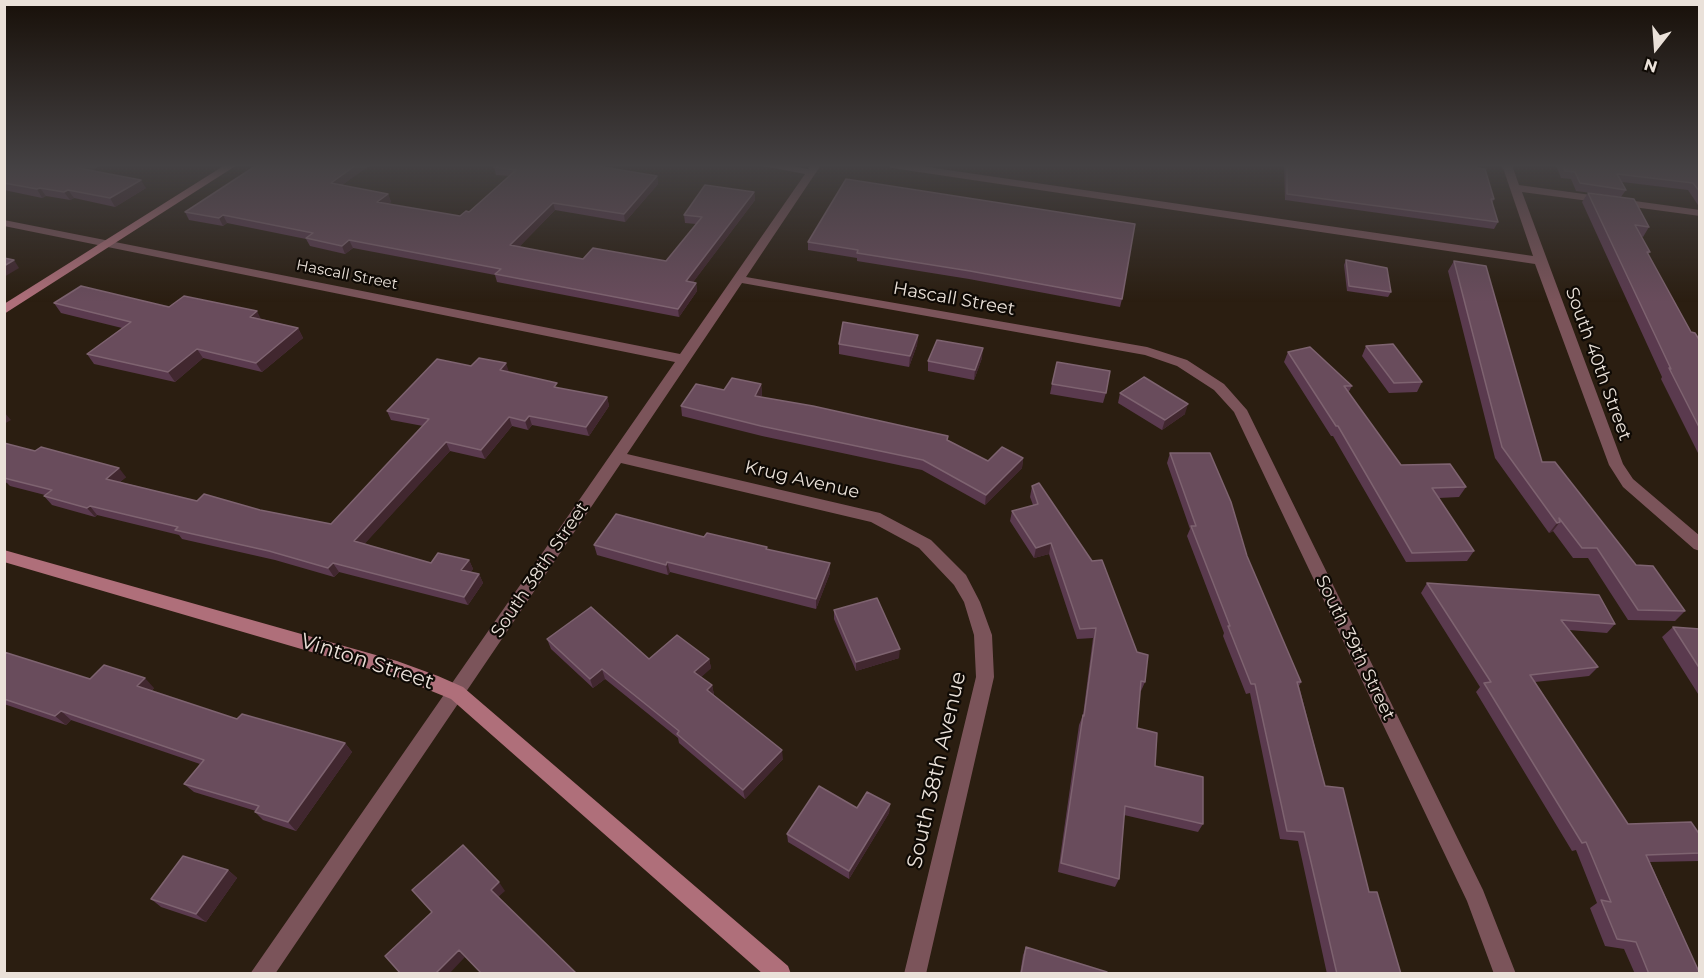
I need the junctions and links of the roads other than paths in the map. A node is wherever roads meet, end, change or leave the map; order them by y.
1 (160, 211) edge
2 (785, 211) edge
3 (1200, 211) edge
4 (1523, 211) edge
5 (1683, 211) edge
6 (1700, 213) edge
7 (4, 223) edge
8 (108, 244) junction
9 (1540, 261) junction
10 (738, 279) junction
11 (4, 310) edge
12 (1164, 356) joint
13 (683, 358) junction
14 (616, 457) junction
15 (1700, 545) edge
16 (4, 555) edge
17 (960, 580) joint
18 (457, 693) junction
19 (261, 974) edge
20 (780, 974) edge
21 (915, 974) edge
22 (1505, 974) edge

1 - 8 street
2 - 10 street, South 38th Street
3 - 9 street
4 - 9 street, South 40th Street
5 - 6 street
7 - 8 street, Hascall Street
8 - 11 street
8 - 13 street, Hascall Street
9 - 15 street, South 40th Street
10 - 12 street, Hascall Street
10 - 13 street, South 38th Street
12 - 22 street, South 39th Street
13 - 14 street, South 38th Street
14 - 17 street, Krug Avenue
14 - 18 street, South 38th Street
16 - 18 street, Vinton Street
17 - 21 street, South 38th Avenue
18 - 19 street, South 38th Street
18 - 20 street, Vinton Street

